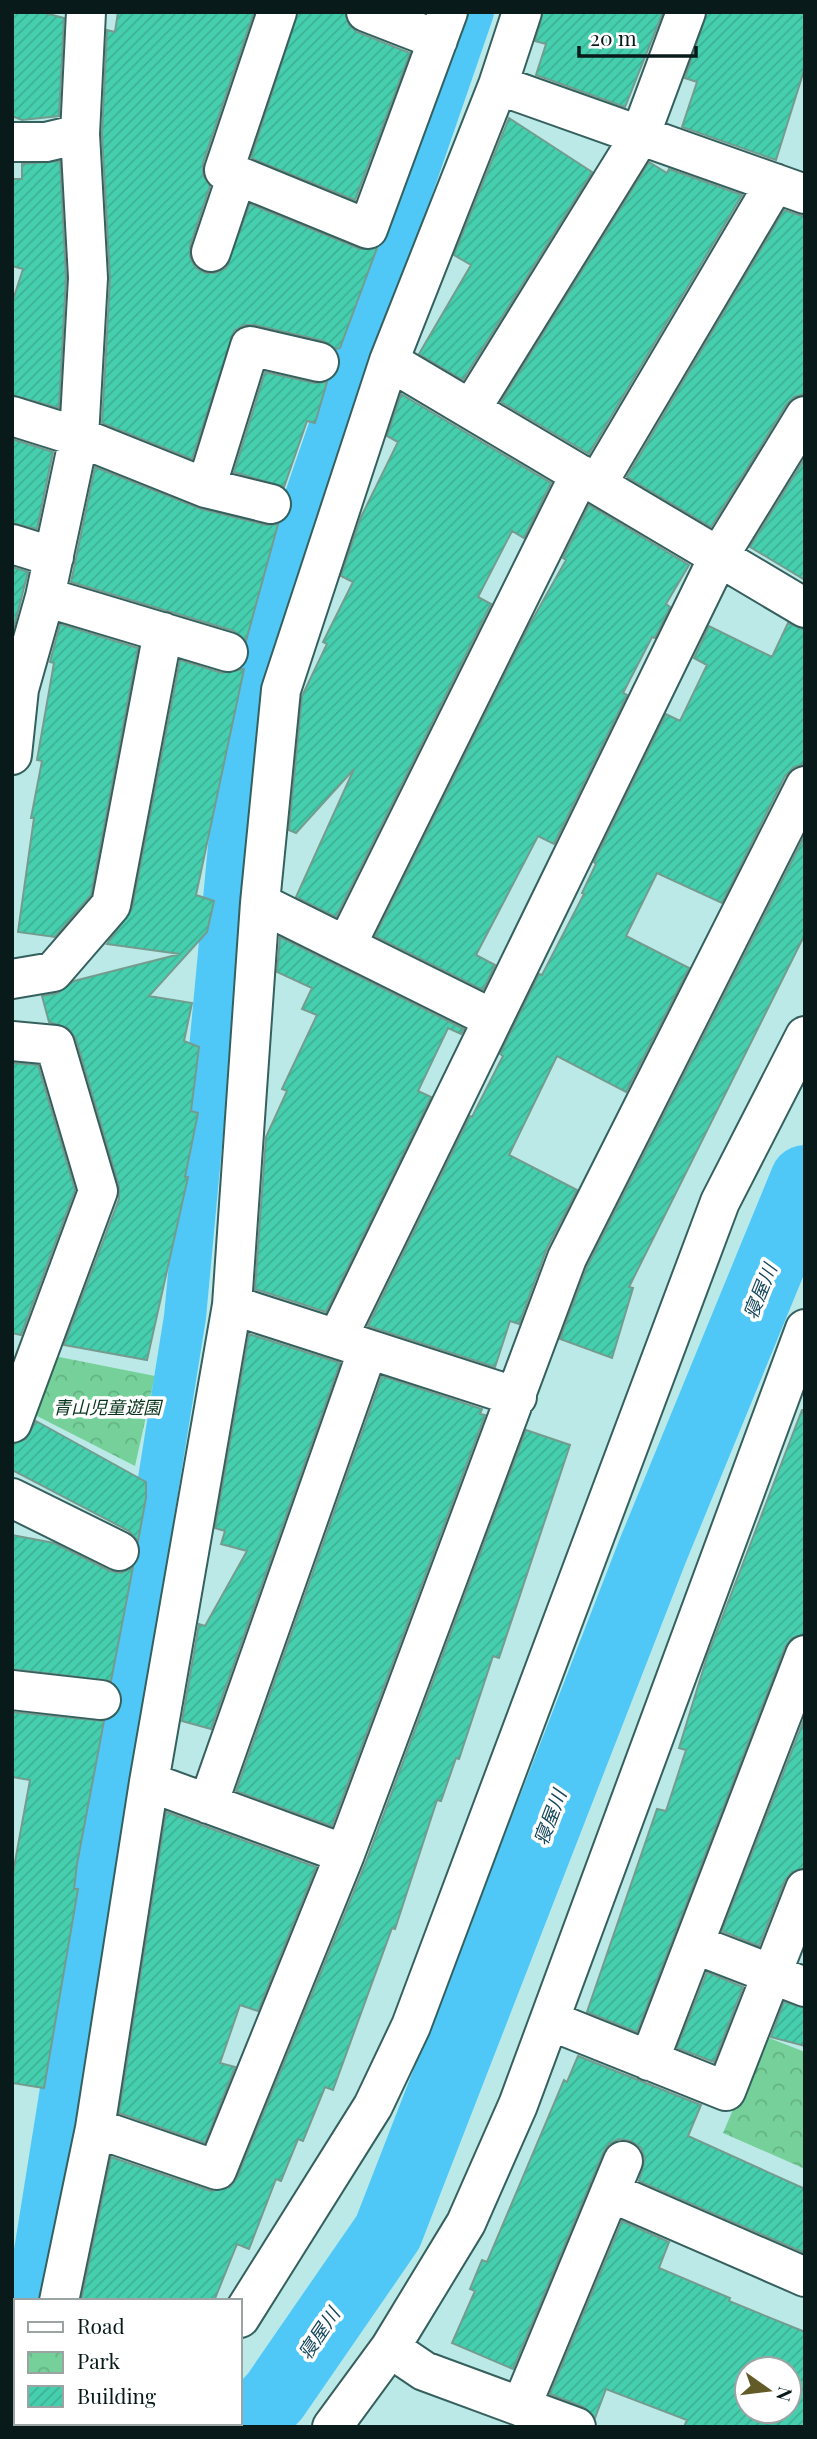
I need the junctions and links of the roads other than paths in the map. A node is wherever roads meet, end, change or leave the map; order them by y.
1 (86, 12) edge
2 (276, 12) edge
3 (366, 12) edge
4 (522, 12) edge
5 (686, 12) edge
6 (443, 26) edge
7 (498, 85) junction
8 (80, 134) junction
9 (640, 136) junction
10 (12, 142) edge
11 (237, 175) junction
12 (795, 184) edge
13 (211, 251) dead end
14 (389, 361) junction
15 (319, 362) dead end
16 (471, 409) junction
17 (12, 416) edge
18 (805, 416) edge
19 (79, 438) junction
20 (589, 479) junction
21 (206, 488) junction
22 (271, 504) dead end
23 (12, 544) edge
24 (719, 556) junction
25 (54, 557) junction
26 (45, 597) junction
27 (805, 608) edge
28 (163, 632) junction
29 (228, 652) dead end
30 (12, 755) edge
31 (805, 786) edge
32 (260, 903) junction
33 (346, 946) junction
34 (12, 979) edge
35 (491, 1018) junction
36 (14, 1032) edge
37 (805, 1037) edge
38 (232, 1305) junction
39 (805, 1329) edge
40 (352, 1344) junction
41 (517, 1396) junction
42 (12, 1423) edge
43 (12, 1498) edge
44 (119, 1551) dead end
45 (805, 1655) edge
46 (12, 1690) edge
47 (101, 1700) dead end
48 (149, 1782) junction
49 (208, 1804) junction
50 (345, 1854) junction
51 (805, 1889) edge
52 (694, 1944) junction
53 (788, 1981) edge
54 (551, 2021) junction
55 (649, 2061) junction
56 (95, 2128) junction
57 (805, 2277) edge
58 (59, 2299) edge
59 (242, 2315) edge
60 (390, 2348) junction
61 (521, 2407) junction
62 (332, 2427) edge
63 (576, 2427) edge

1 - 8 street
2 - 11 street
3 - 6 street
4 - 7 street
5 - 9 street
6 - 11 street
7 - 9 street
7 - 14 street
8 - 10 street
8 - 19 street
9 - 12 street
9 - 16 street
11 - 13 street
12 - 20 street
14 - 16 street
14 - 32 street
15 - 21 street
16 - 20 street
17 - 19 street
18 - 24 street
19 - 21 street
19 - 25 street
20 - 24 street
20 - 33 street
21 - 22 street
23 - 25 street
24 - 27 street
24 - 35 street
25 - 26 street
26 - 28 street
26 - 30 street
28 - 29 street
28 - 34 street
31 - 41 street
32 - 33 street
32 - 38 street
33 - 35 street
35 - 40 street
36 - 42 street
37 - 59 street
38 - 40 street
38 - 48 street
39 - 54 street
40 - 41 street
40 - 49 street
41 - 50 street
43 - 44 street
45 - 52 street
46 - 47 street
48 - 49 street
48 - 56 street
49 - 50 street
50 - 56 street
51 - 53 street
52 - 53 street
52 - 55 street
53 - 55 street
54 - 55 street
54 - 60 street
56 - 58 street
57 - 61 street
60 - 61 street
60 - 62 street
61 - 63 street

